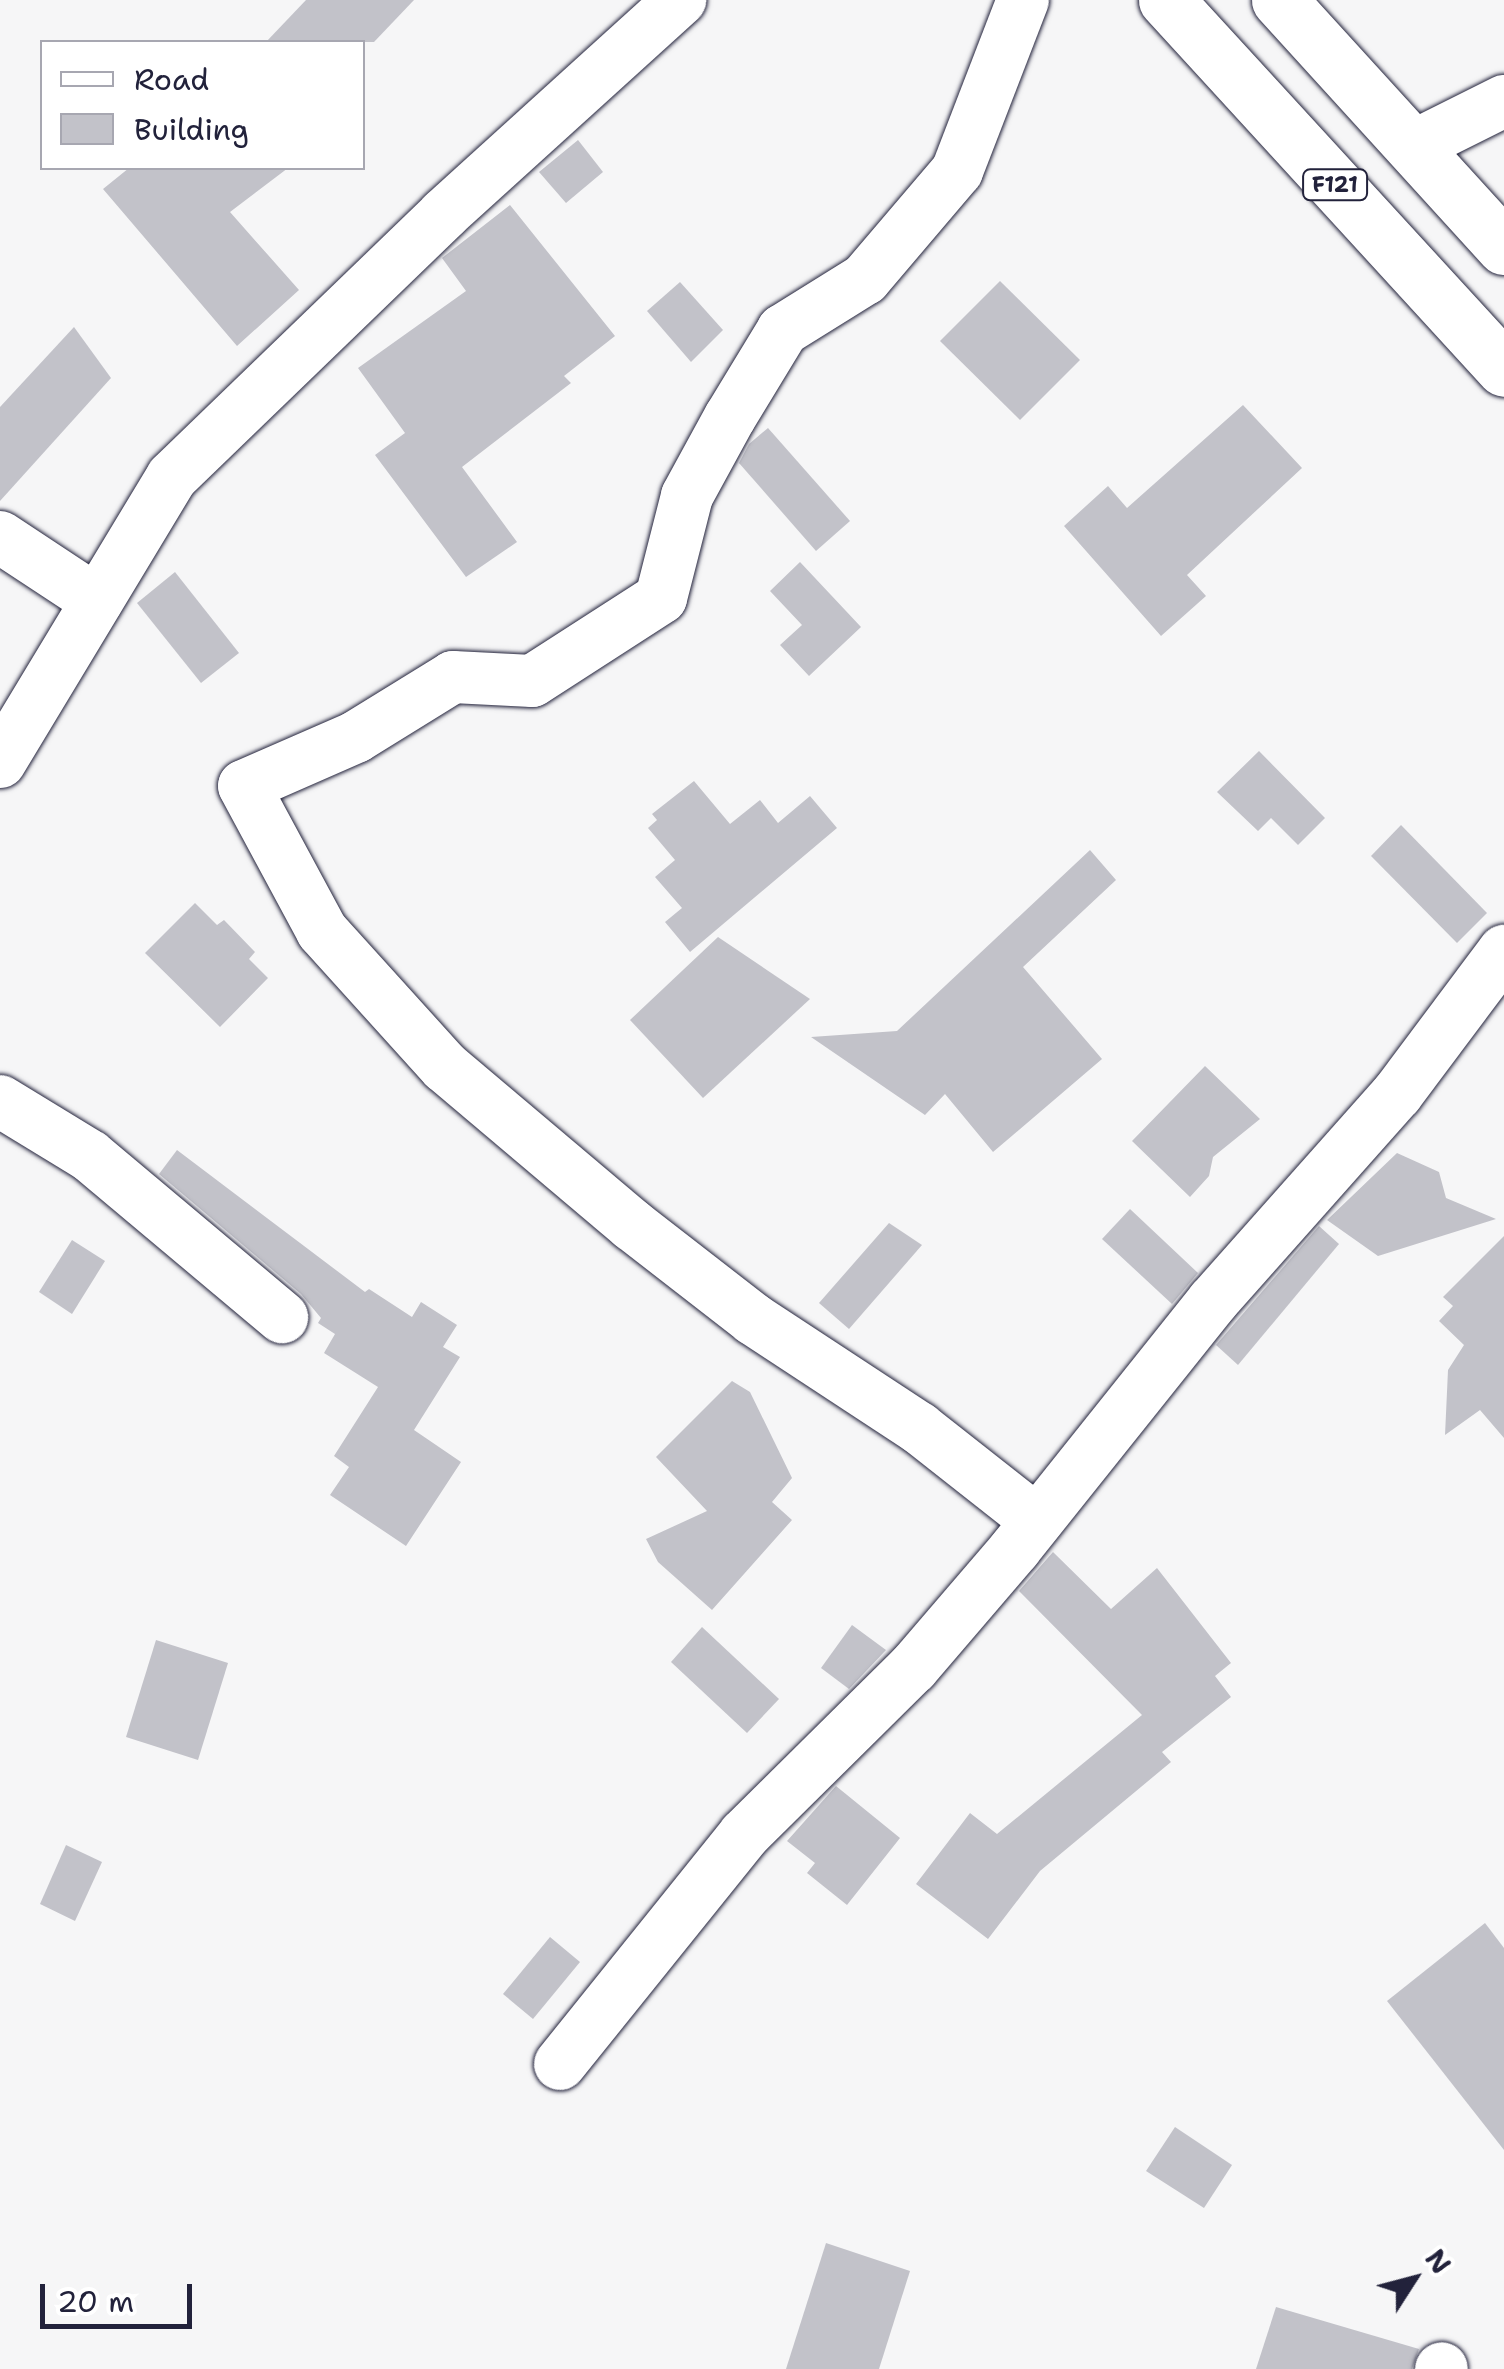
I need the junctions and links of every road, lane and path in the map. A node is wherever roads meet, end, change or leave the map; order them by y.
1 (680, 0) edge
2 (1023, 0) edge
3 (1166, 0) edge
4 (1279, 0) edge
5 (1504, 101) edge
6 (1412, 147) junction
7 (1504, 247) edge
8 (1504, 369) edge
9 (0, 537) edge
10 (97, 601) junction
11 (0, 762) edge
12 (1504, 950) edge
13 (0, 1101) edge
14 (282, 1317) dead end
15 (1036, 1521) junction
16 (560, 2064) dead end

1 - 10 street
2 - 15 street
3 - 8 main road, F121
4 - 6 main road
5 - 6 street
6 - 7 main road
9 - 10 street
10 - 11 street
12 - 15 street
13 - 14 street
15 - 16 street

